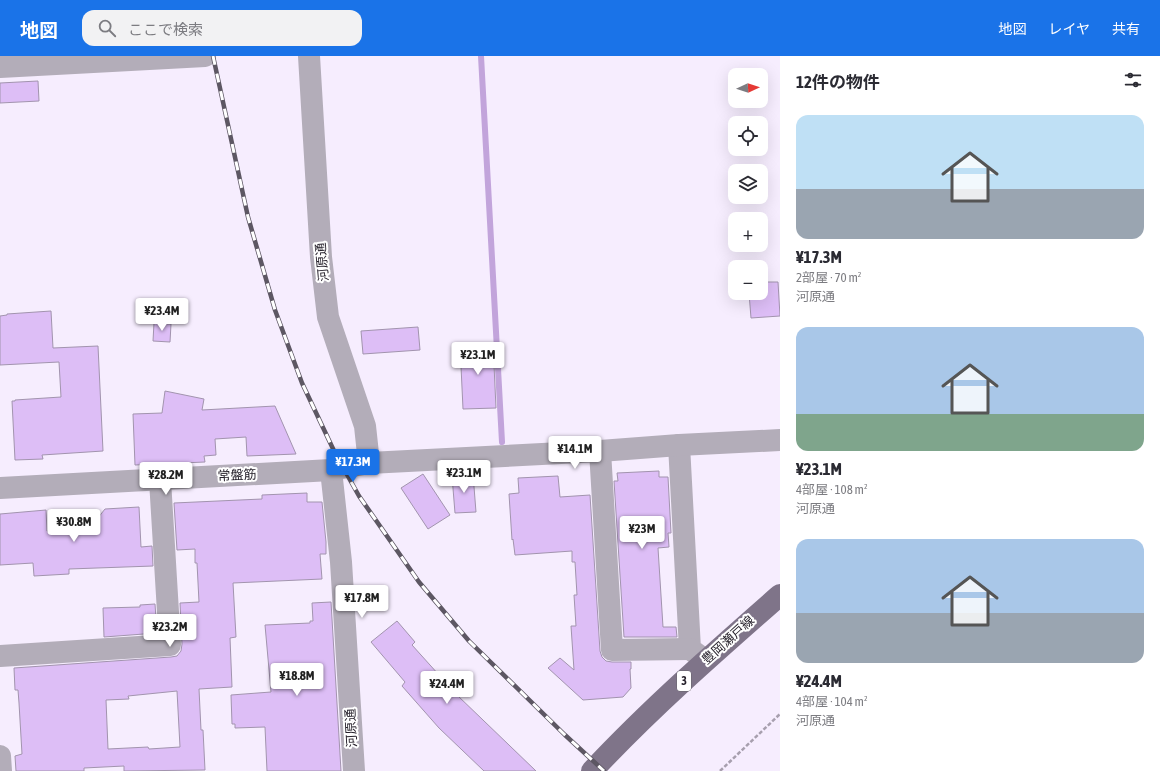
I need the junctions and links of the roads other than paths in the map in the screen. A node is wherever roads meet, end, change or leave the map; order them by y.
1 (205, 56) edge
2 (309, 56) edge
3 (0, 67) edge
4 (780, 440) edge
5 (679, 445) junction
6 (600, 451) junction
7 (369, 463) junction
8 (331, 470) junction
9 (160, 480) junction
10 (0, 488) edge
11 (780, 595) edge
12 (698, 655) junction
13 (0, 656) edge
14 (0, 756) edge
15 (1, 771) edge
16 (354, 771) edge
17 (592, 771) edge

1 - 3 street
2 - 7 street, 河原通
4 - 5 street, 常盤筋
5 - 6 street, 常盤筋
5 - 12 street
6 - 7 street, 常盤筋
6 - 12 street
7 - 8 street, 常盤筋
8 - 9 street, 常盤筋
8 - 16 street, 河原通
9 - 10 street, 常盤筋
9 - 13 street
11 - 12 main road, 豊岡瀬戸線 / 3
12 - 17 main road, 豊岡瀬戸線 / 3
14 - 15 street

